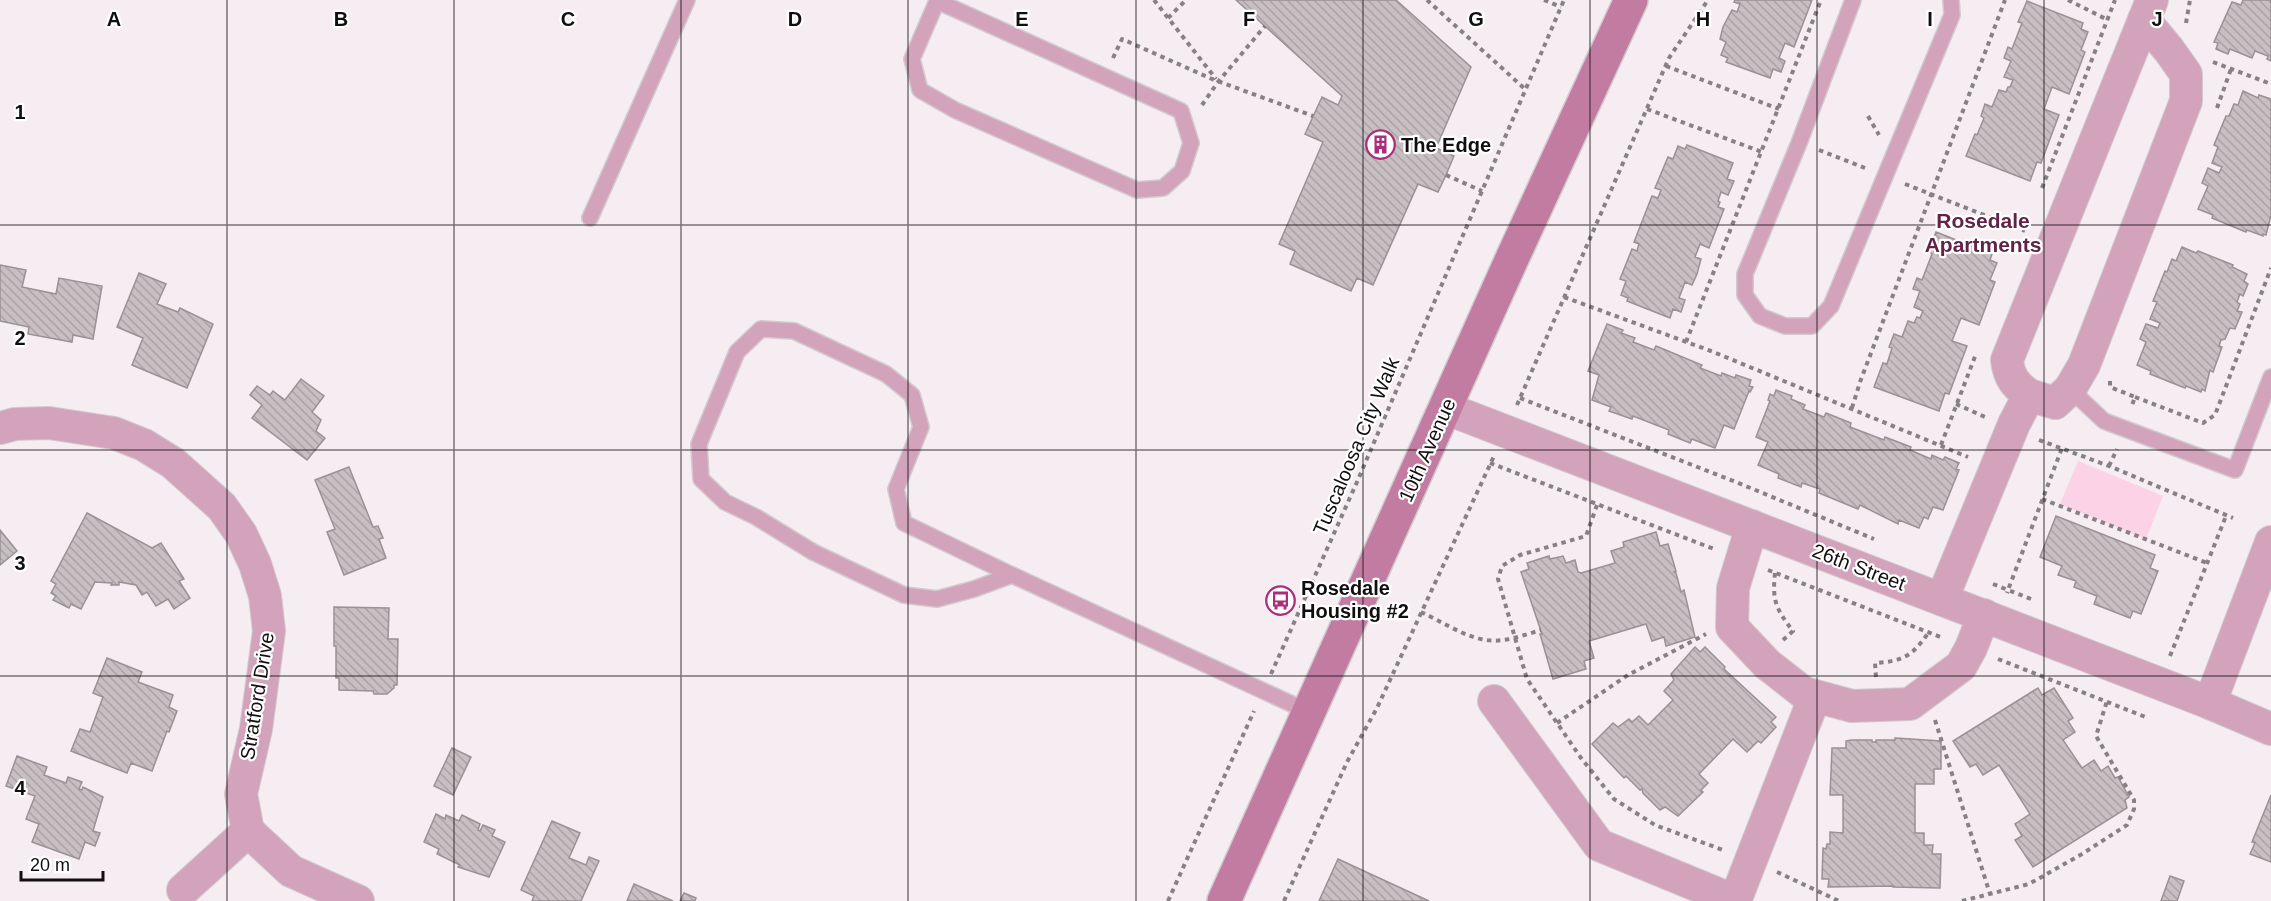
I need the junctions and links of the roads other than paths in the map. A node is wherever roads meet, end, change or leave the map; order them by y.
1 (687, 0) edge
2 (938, 0) edge
3 (1853, 0) edge
4 (1951, 0) edge
5 (1619, 4) edge
6 (2148, 10) edge
7 (590, 218) dead end
8 (2271, 377) edge
9 (2070, 389) junction
10 (2029, 395) junction
11 (1445, 408) junction
12 (0, 428) edge
13 (1752, 526) junction
14 (2271, 542) edge
15 (1012, 575) junction
16 (1942, 599) junction
17 (1984, 615) junction
18 (1815, 696) junction
19 (1494, 701) dead end
20 (2210, 703) junction
21 (1309, 712) junction
22 (2271, 729) edge
23 (248, 831) junction
24 (183, 890) dead end
25 (358, 901) edge
26 (1224, 901) edge

1 - 7 lane
2 - 2 lane
3 - 4 lane
5 - 11 main road, 10th Avenue
6 - 9 street
6 - 10 street
8 - 9 lane
9 - 10 street
10 - 16 street
11 - 13 street, 26th Street
11 - 21 main road, 10th Avenue
12 - 23 street, Stratford Drive
13 - 16 street, 26th Street
13 - 18 street
14 - 20 street
15 - 15 lane
15 - 21 lane
16 - 17 street, 26th Street
17 - 18 street
17 - 20 street, 26th Street
18 - 19 street
20 - 22 street, 26th Street
21 - 26 main road, 10th Avenue
23 - 24 street
23 - 25 street

